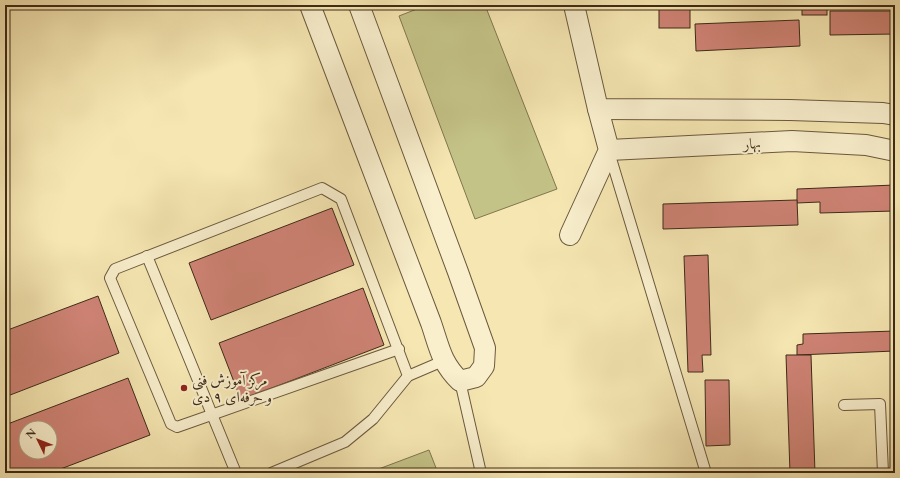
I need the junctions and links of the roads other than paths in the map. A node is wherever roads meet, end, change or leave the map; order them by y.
1 (310, 5) edge
2 (359, 5) edge
3 (574, 5) edge
4 (598, 109) junction
5 (790, 110) junction
6 (895, 115) edge
7 (792, 141) junction
8 (609, 150) junction
9 (895, 151) edge
10 (570, 235) dead end
11 (147, 256) junction
12 (399, 349) junction
13 (443, 361) junction
14 (408, 376) junction
15 (460, 381) junction
16 (844, 405) dead end
17 (213, 414) junction
18 (236, 473) edge
19 (271, 473) edge
20 (481, 473) edge
21 (706, 473) edge
22 (883, 473) edge

1 - 13 street
2 - 15 street
3 - 4 street
4 - 5 street
4 - 8 street
5 - 6 street
5 - 7 street
7 - 8 street, بهار
7 - 9 street, بهار
8 - 10 street
8 - 21 lane
11 - 12 lane
11 - 17 lane
11 - 17 lane
12 - 14 lane
12 - 17 lane
13 - 14 lane
13 - 15 street
14 - 19 lane
15 - 20 lane
16 - 22 lane
17 - 18 lane

